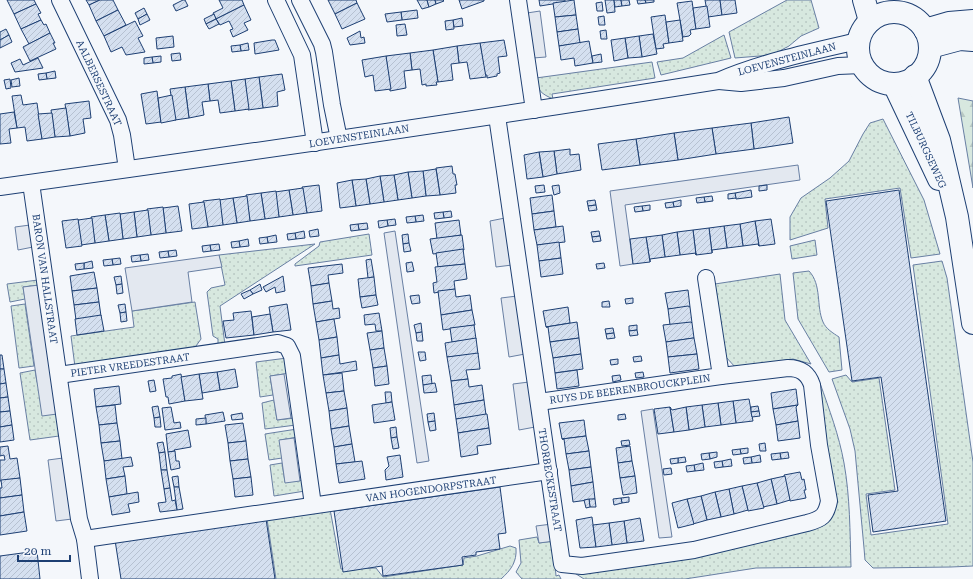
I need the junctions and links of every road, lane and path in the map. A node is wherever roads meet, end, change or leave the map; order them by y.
1 (60, 0) edge
2 (276, 0) edge
3 (300, 0) edge
4 (518, 0) edge
5 (864, 0) edge
6 (890, 6) edge
7 (870, 21) junction
8 (973, 21) edge
9 (927, 39) junction
10 (973, 40) edge
11 (858, 41) junction
12 (862, 65) junction
13 (916, 76) junction
14 (718, 81) junction
15 (894, 84) junction
16 (534, 110) junction
17 (498, 116) junction
18 (338, 139) junction
19 (315, 143) junction
20 (127, 169) junction
21 (31, 183) junction
22 (0, 187) edge
23 (957, 217) junction
24 (706, 278) dead end
25 (973, 323) edge
26 (59, 375) junction
27 (721, 376) junction
28 (539, 402) junction
29 (549, 472) junction
30 (829, 501) joint
31 (313, 506) junction
32 (84, 539) junction
33 (90, 579) edge

1 - 20 street, AALBERSESTRAAT
2 - 19 street
3 - 18 street
4 - 16 street
5 - 7 main road
6 - 7 main road
6 - 9 main road
7 - 11 main road
8 - 9 main road
9 - 10 main road
9 - 13 main road
11 - 12 main road
11 - 14 street, LOEVENSTEINLAAN
12 - 14 street, LOEVENSTEINLAAN
12 - 15 main road
13 - 15 main road
13 - 23 main road, TILBURGSEWEG
14 - 16 street, LOEVENSTEINLAAN
15 - 23 main road, TILBURGSEWEG
16 - 17 street, LOEVENSTEINLAAN
17 - 18 street, LOEVENSTEINLAAN
17 - 28 street, THORBECKESTRAAT
18 - 19 street, LOEVENSTEINLAAN
19 - 20 street, LOEVENSTEINLAAN
20 - 21 street, LOEVENSTEINLAAN
21 - 22 street, LOEVENSTEINLAAN
21 - 26 street, BARON VAN HALLSTRAAT
23 - 25 main road, TILBURGSEWEG
24 - 27 street, RUYS DE BEERENBROUCKPLEIN
26 - 31 street, PIETER VREEDESTRAAT
26 - 32 street, PIETER VREEDESTRAAT
27 - 28 street, RUYS DE BEERENBROUCKPLEIN
27 - 30 street, RUYS DE BEERENBROUCKPLEIN
28 - 29 street, THORBECKESTRAAT
29 - 30 street, THORBECKESTRAAT
29 - 31 street, VAN HOGENDORPSTRAAT
31 - 32 street, VAN HOGENDORPSTRAAT
32 - 33 street, PIETER VREEDESTRAAT

